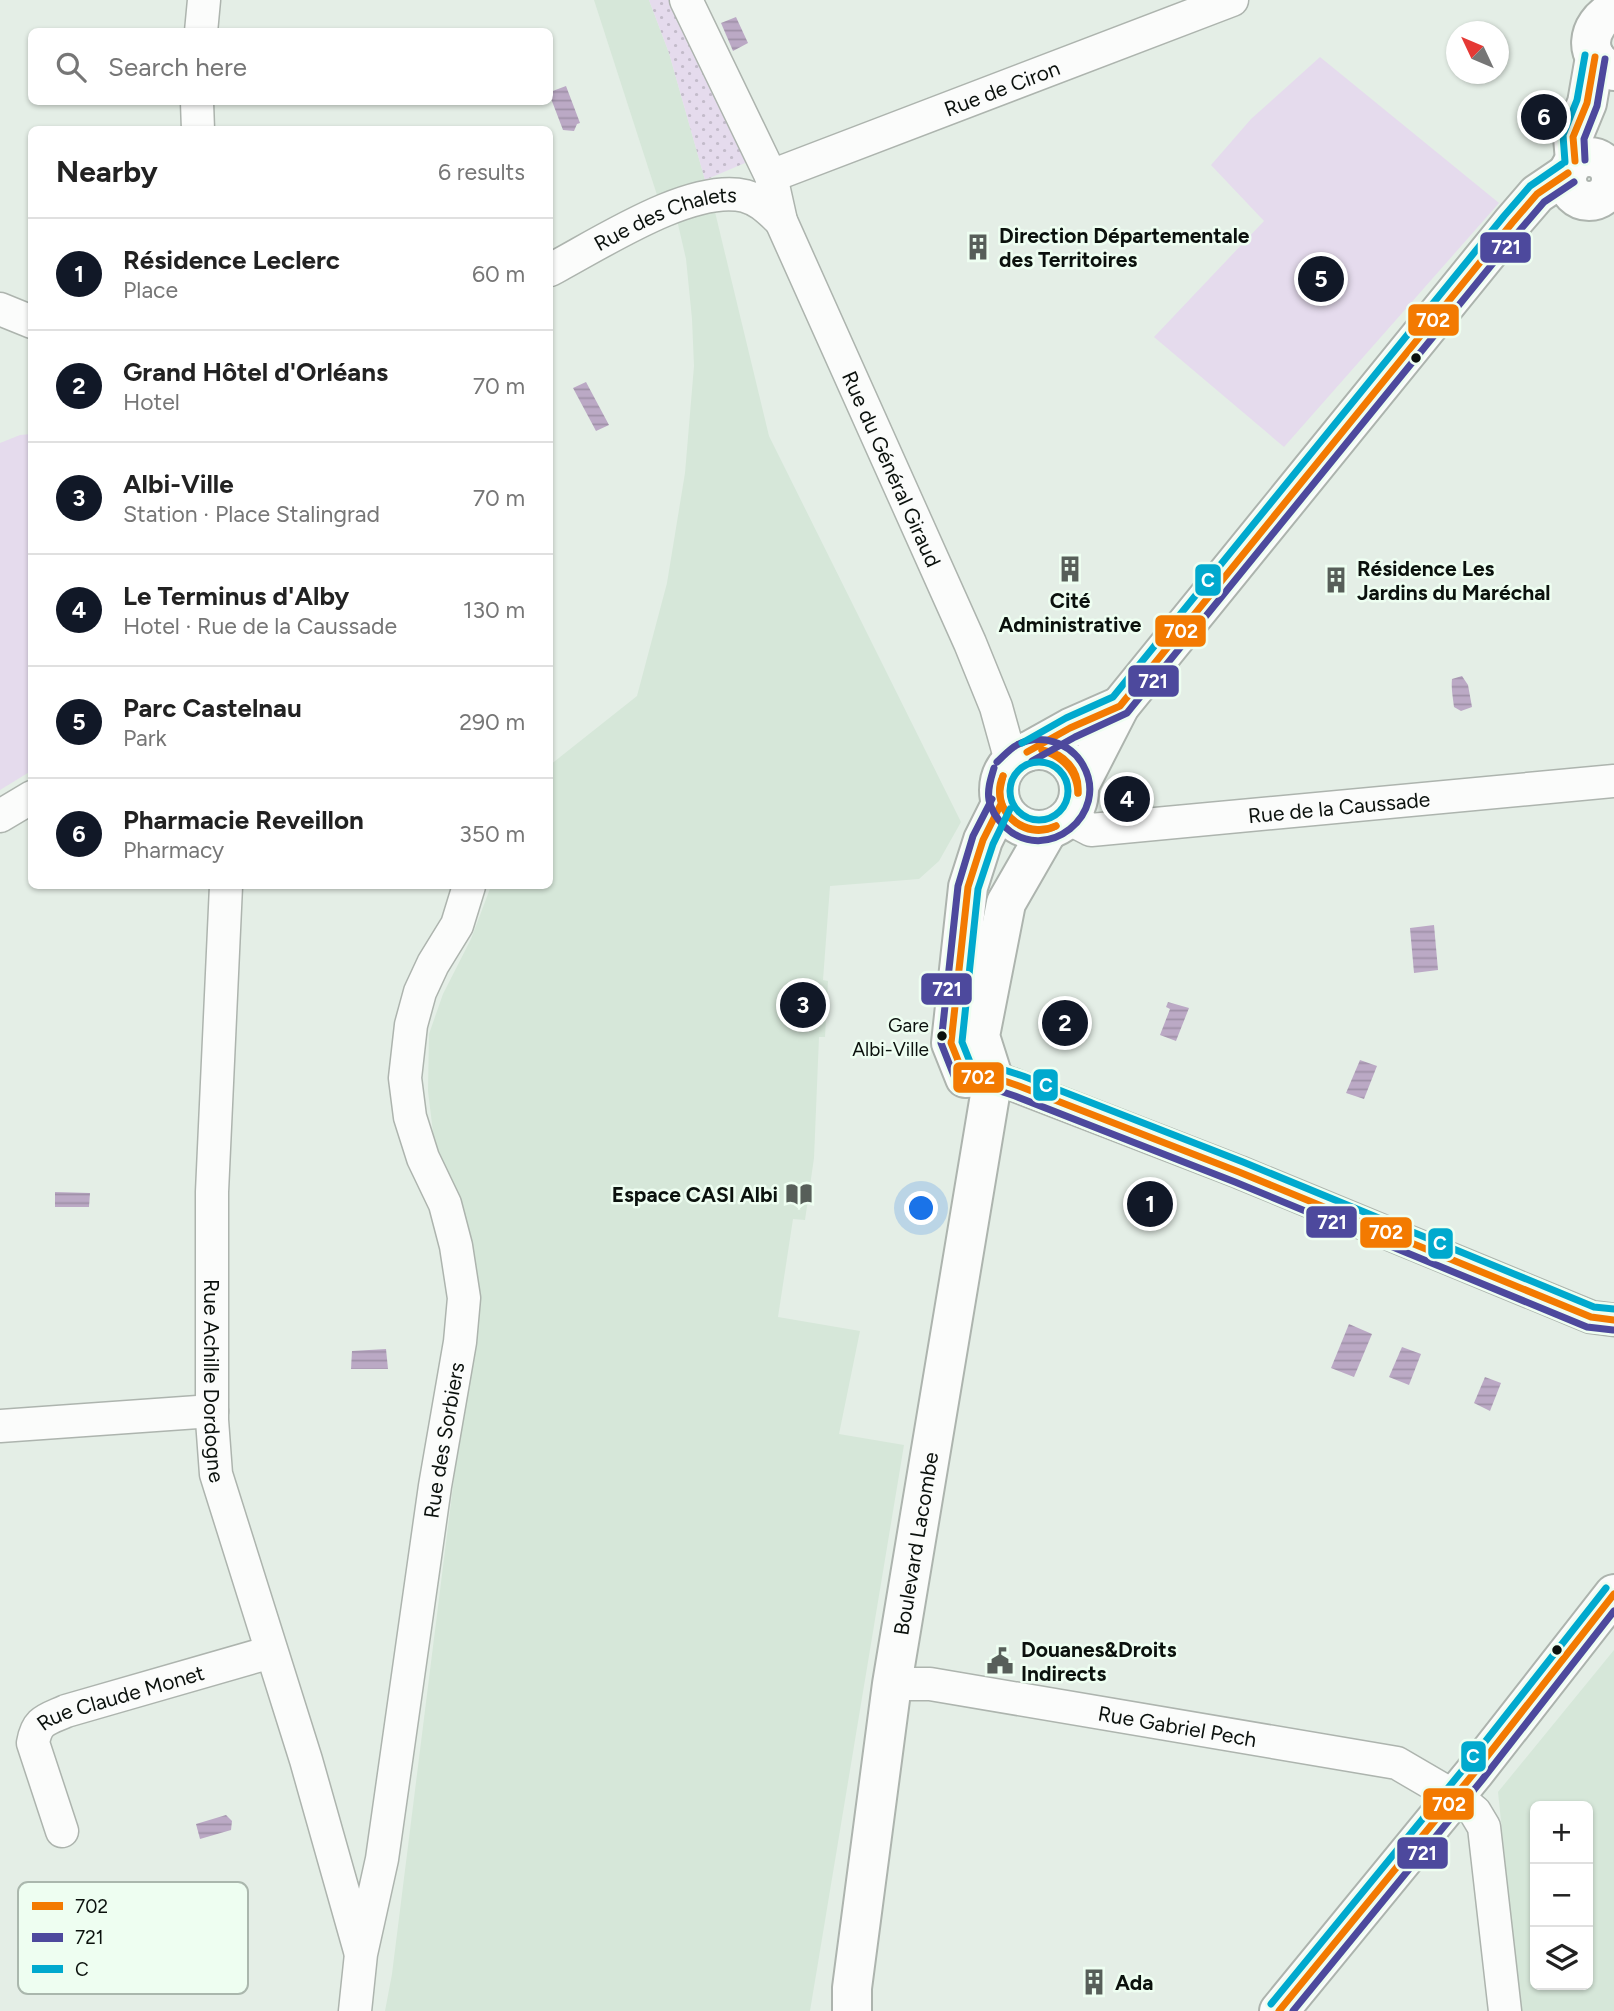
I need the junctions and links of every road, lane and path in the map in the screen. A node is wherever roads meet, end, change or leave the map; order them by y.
1 (204, 0) edge
2 (686, 0) edge
3 (1232, 0) edge
4 (1605, 24) edge
5 (201, 28) edge
6 (197, 105) edge
7 (198, 126) edge
8 (771, 176) junction
9 (1598, 181) edge
10 (781, 221) junction
11 (553, 268) edge
12 (0, 309) edge
13 (28, 320) edge
14 (1120, 706) junction
15 (1019, 756) junction
16 (1614, 781) edge
17 (28, 799) edge
18 (1001, 804) junction
19 (1065, 811) junction
20 (0, 816) edge
21 (226, 889) edge
22 (468, 889) edge
23 (993, 1077) junction
24 (1614, 1320) edge
25 (212, 1411) junction
26 (0, 1426) edge
27 (1614, 1594) edge
28 (271, 1652) junction
29 (892, 1684) junction
30 (1454, 1797) junction
31 (62, 1831) dead end
32 (334, 1858) junction
33 (382, 1859) junction
34 (361, 1954) junction
35 (355, 2011) edge
36 (852, 2011) edge
37 (1279, 2011) edge
38 (1505, 2011) edge

1 - 5 street
2 - 8 street, Rue du Général Giraud
3 - 8 street, Rue de Ciron
4 - 9 main road
6 - 7 street
8 - 10 street, Rue du Général Giraud
9 - 14 main road
10 - 11 street, Rue des Chalets
10 - 15 street, Rue du Général Giraud
12 - 13 street
14 - 15 main road
14 - 19 main road
15 - 18 main road
15 - 19 main road
16 - 19 street, Rue de la Caussade
17 - 20 street
18 - 19 main road
18 - 23 main road
19 - 23 main road
21 - 25 street, Rue Achille Dordogne
22 - 33 street, Rue des Sorbiers
23 - 24 street
23 - 29 main road, Boulevard Lacombe
25 - 26 street
25 - 28 street, Rue Achille Dordogne
27 - 30 main road
28 - 31 street, Rue Claude Monet
28 - 32 street, Rue Achille Dordogne
29 - 30 street, Rue Gabriel Pech
29 - 36 main road, Boulevard Lacombe
30 - 37 main road
30 - 38 street, Rue Gabriel Pech
32 - 33 street
32 - 34 street, Rue Achille Dordogne
33 - 34 street, Rue des Sorbiers
34 - 35 street, Rue des Sorbiers

